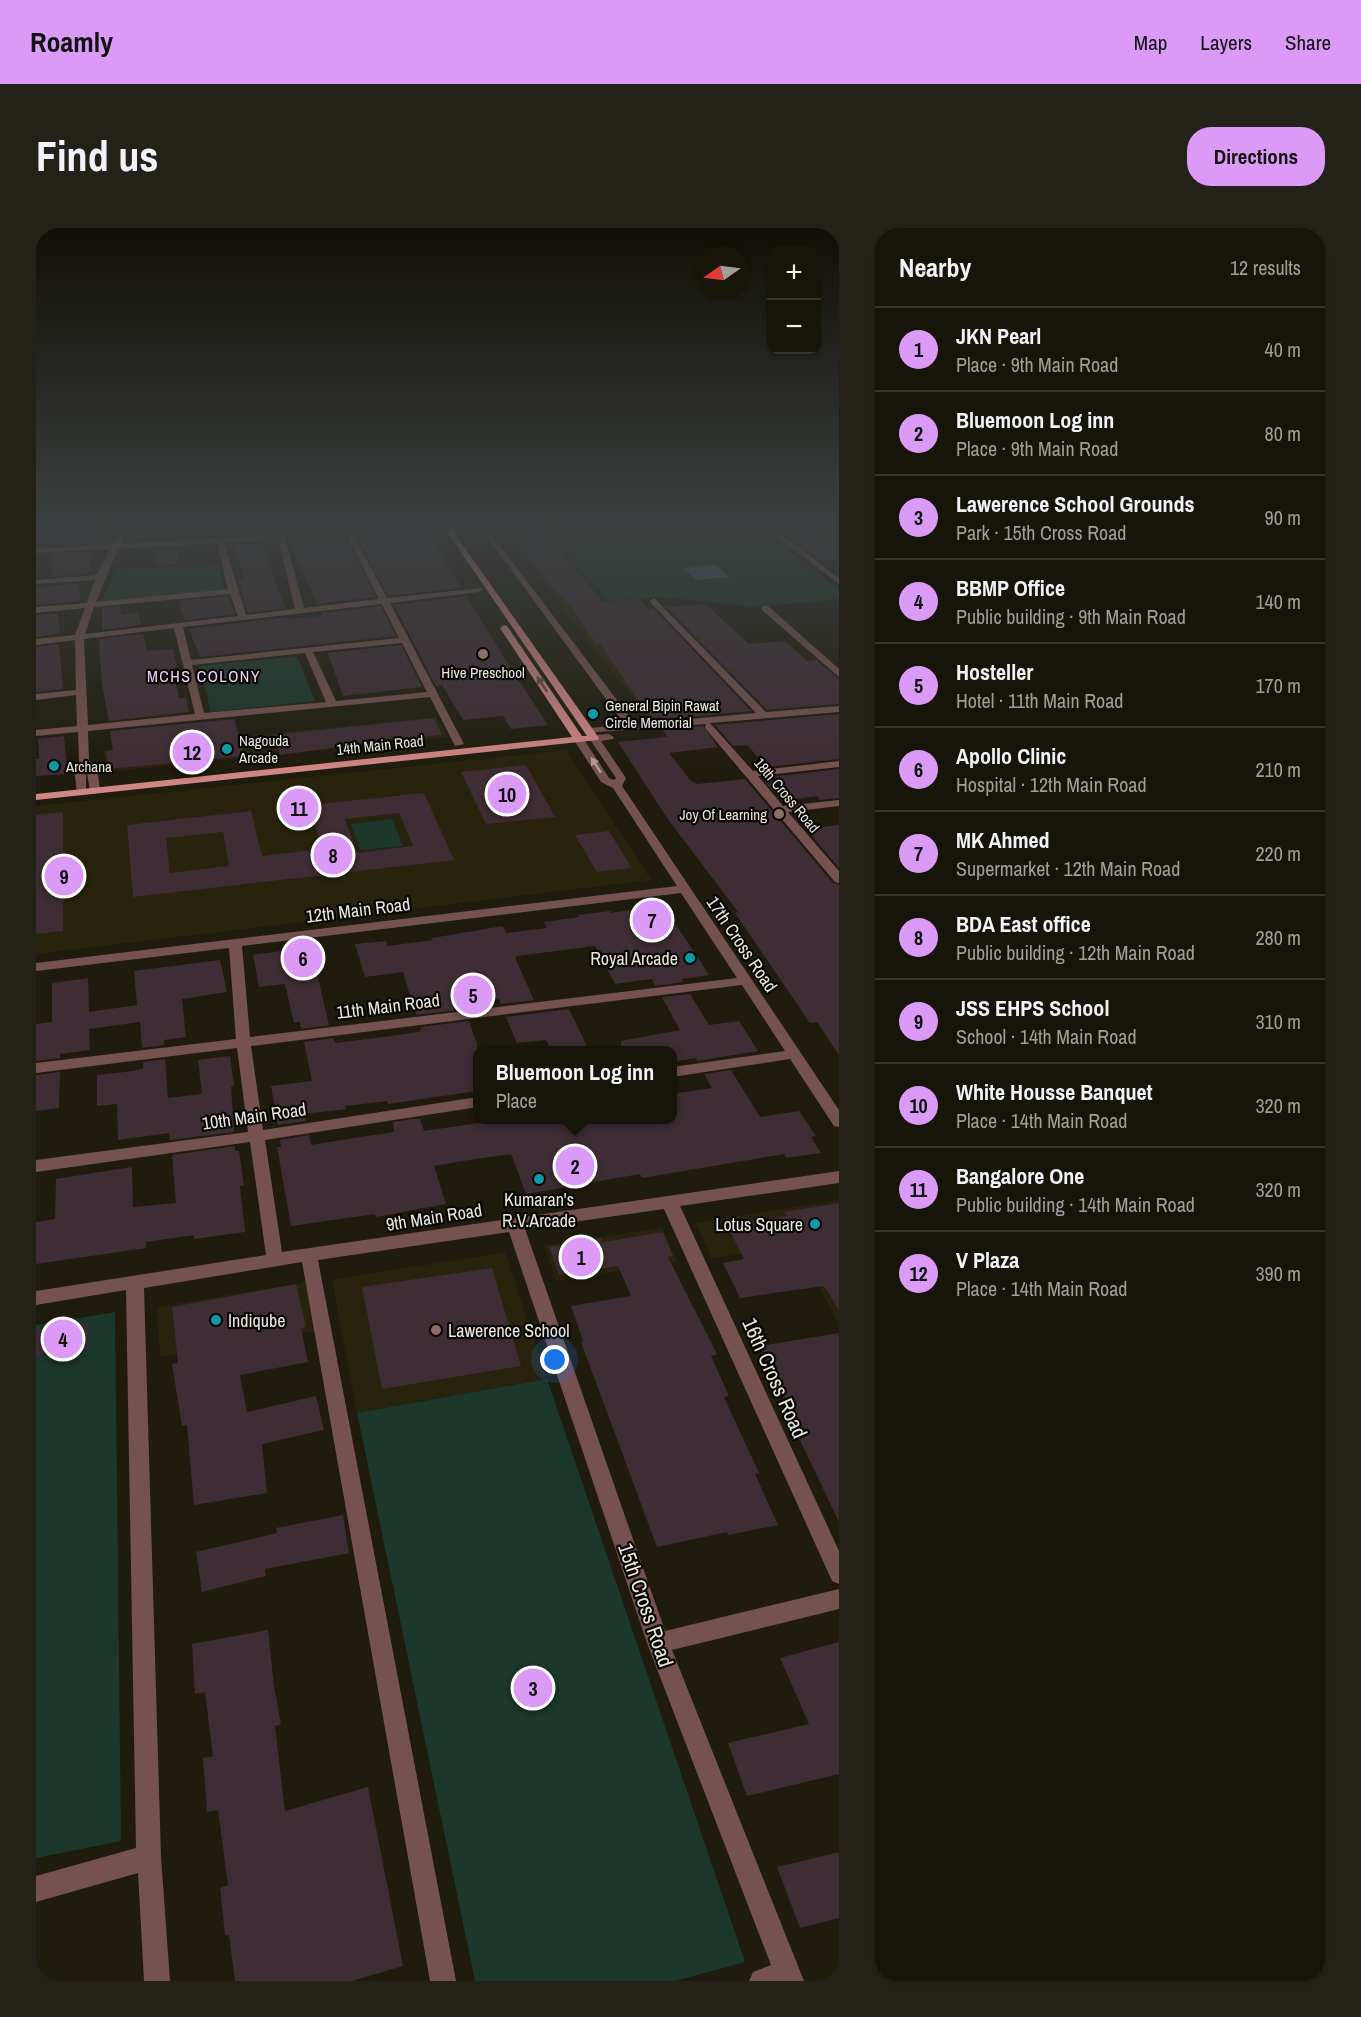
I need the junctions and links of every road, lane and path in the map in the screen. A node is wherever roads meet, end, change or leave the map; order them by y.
1 (100, 605) edge
2 (238, 605) edge
3 (298, 605) edge
4 (348, 605) edge
5 (387, 605) edge
6 (489, 605) edge
7 (502, 605) edge
8 (541, 605) edge
9 (658, 605) edge
10 (88, 606) junction
11 (765, 608) dead end
12 (36, 610) edge
13 (300, 611) junction
14 (243, 618) junction
15 (178, 626) junction
16 (79, 637) junction
17 (405, 640) junction
18 (36, 642) edge
19 (308, 651) junction
20 (187, 663) junction
21 (839, 674) edge
22 (80, 692) junction
23 (433, 694) junction
24 (36, 697) edge
25 (332, 703) junction
26 (839, 709) edge
27 (200, 716) junction
28 (765, 717) junction
29 (726, 720) junction
30 (632, 727) junction
31 (82, 728) junction
32 (711, 728) junction
33 (36, 733) edge
34 (592, 735) junction
35 (577, 737) junction
36 (459, 744) junction
37 (84, 763) junction
38 (839, 764) edge
39 (750, 774) junction
40 (94, 786) junction
41 (617, 786) junction
42 (36, 787) edge
43 (81, 788) junction
44 (36, 797) edge
45 (839, 803) edge
46 (780, 810) junction
47 (839, 879) edge
48 (684, 889) junction
49 (235, 943) junction
50 (36, 967) edge
51 (745, 981) junction
52 (243, 1043) junction
53 (794, 1054) junction
54 (36, 1068) edge
55 (677, 1071) edge
56 (473, 1103) edge
57 (839, 1122) edge
58 (257, 1136) junction
59 (36, 1166) edge
60 (839, 1177) edge
61 (669, 1202) junction
62 (515, 1224) junction
63 (309, 1255) junction
64 (275, 1260) junction
65 (135, 1282) junction
66 (36, 1298) edge
67 (839, 1574) edge
68 (839, 1599) edge
69 (658, 1643) junction
70 (149, 1857) junction
71 (36, 1889) edge
72 (790, 1977) edge
73 (157, 1981) edge
74 (443, 1981) edge
75 (762, 1981) edge

1 - 10 street
2 - 14 street
3 - 13 street
4 - 13 street
5 - 17 street
35 -> 6 main road, 17th Cross Road
7 - 34 main road, 17th Cross Road
8 - 30 street
9 - 28 street
10 - 12 street
10 - 16 street
11 - 21 street
13 - 14 street
14 - 15 street
15 - 16 street
15 - 20 street
16 - 18 street
16 - 22 street
17 - 19 street
17 - 23 street
19 - 20 street
19 - 25 street
20 - 27 street
22 - 24 street
22 - 31 street
23 - 25 street
23 - 36 street
25 - 27 street
26 - 28 street, 14th Main Road
27 - 31 street
28 - 29 street, 14th Main Road
29 - 30 street, 14th Main Road
29 - 32 street, 14th Main Road
30 - 34 street, 14th Main Road
31 - 33 street
31 - 37 street
32 - 34 street, 14th Main Road
32 - 39 street, 18th Cross Road
34 - 35 main road, 14th Main Road
34 - 41 street, 17th Cross Road
35 - 36 main road, 14th Main Road
35 - 40 main road, 14th Main Road
41 -> 35 street, 17th Cross Road
36 - 40 main road, 14th Main Road
37 - 40 street
37 - 43 street
38 - 39 street
39 - 46 street, 18th Cross Road
40 - 43 main road, 14th Main Road
41 - 48 street, 17th Cross Road
42 - 43 main road, 14th Main Road
43 - 44 main road, 14th Main Road
45 - 46 street
46 - 47 street, 18th Cross Road
48 - 49 street, 12th Main Road
48 - 51 street, 17th Cross Road
49 - 50 street, 12th Main Road
49 - 52 street
51 - 52 street, 11th Main Road
51 - 53 street, 17th Cross Road
52 - 54 street, 11th Main Road
52 - 58 street
53 - 55 street
53 - 57 street, 17th Cross Road
56 - 58 street, 10th Main Road
58 - 59 street, 10th Main Road
58 - 64 street
60 - 61 street, 9th Main Road
61 - 62 street, 9th Main Road
61 - 67 street, 16th Cross Road
62 - 63 street, 9th Main Road
62 - 69 street, 15th Cross Road
63 - 64 street, 9th Main Road
63 - 74 street
64 - 65 street, 9th Main Road
65 - 66 street, 9th Main Road
65 - 70 street
68 - 69 street
69 - 72 street, 15th Cross Road
70 - 71 street
70 - 73 street
72 - 75 street

